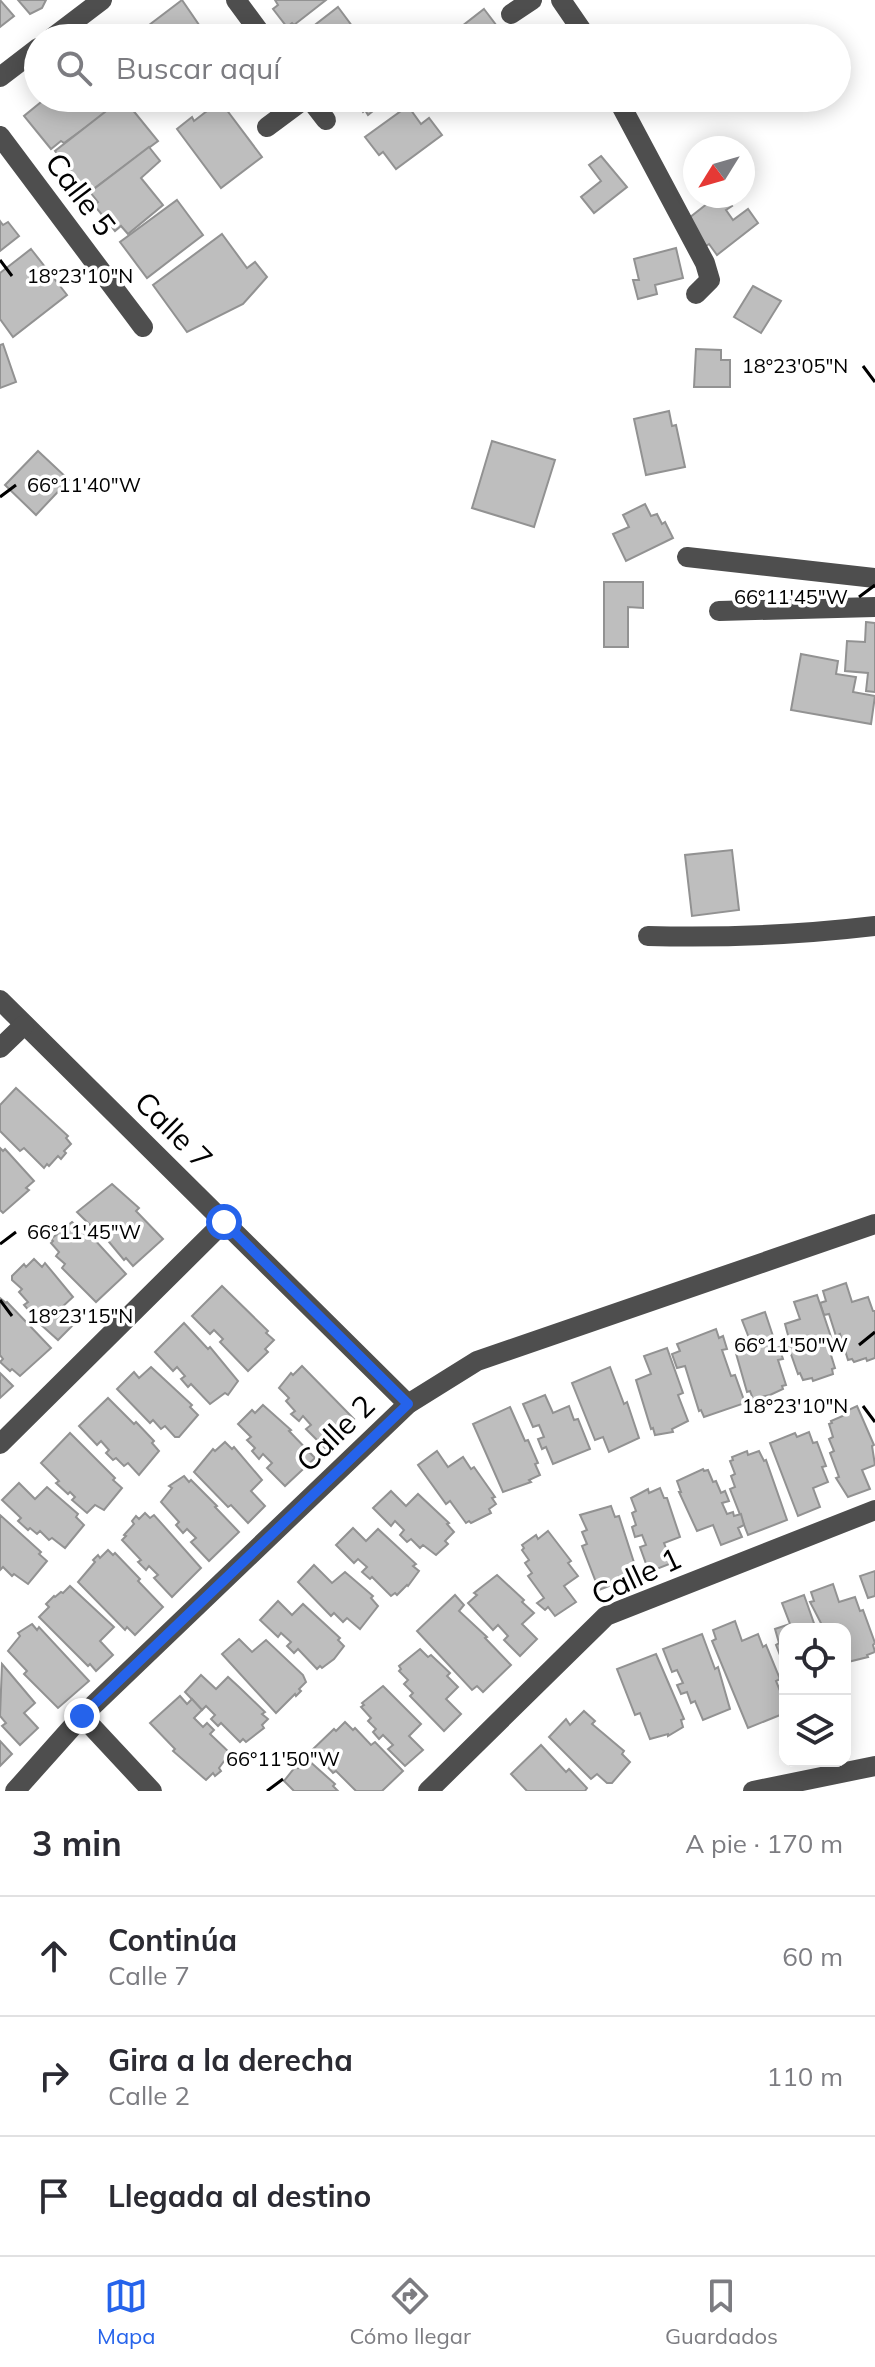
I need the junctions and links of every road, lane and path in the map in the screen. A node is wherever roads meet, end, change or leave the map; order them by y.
1 (102, 0) edge
2 (236, 0) edge
3 (532, 0) edge
4 (561, 0) edge
5 (511, 14) dead end
6 (70, 24) edge
7 (254, 24) edge
8 (577, 24) edge
9 (24, 59) edge
10 (0, 77) edge
11 (288, 112) edge
12 (319, 112) edge
13 (624, 112) edge
14 (326, 120) dead end
15 (267, 127) dead end
16 (0, 136) edge
17 (696, 294) dead end
18 (143, 327) dead end
19 (687, 557) dead end
20 (875, 578) edge
21 (875, 607) edge
22 (719, 611) dead end
23 (875, 926) edge
24 (648, 936) dead end
25 (0, 1000) edge
26 (24, 1025) junction
27 (0, 1048) edge
28 (224, 1222) junction
29 (875, 1224) edge
30 (408, 1404) junction
31 (0, 1444) edge
32 (875, 1510) edge
33 (82, 1716) junction
34 (875, 1766) edge
35 (15, 1791) edge
36 (152, 1791) edge
37 (428, 1791) edge
38 (753, 1791) edge

1 - 6 street
2 - 7 street
3 - 5 street
4 - 8 street
9 - 10 street
11 - 15 street
12 - 14 street
13 - 17 street
16 - 18 street, Calle 5
19 - 20 street
21 - 22 street
23 - 24 street
25 - 26 street, Calle 7
26 - 27 street
26 - 28 street, Calle 7
28 - 30 street, Calle 7
28 - 31 street
29 - 30 street, Calle 2
30 - 33 street, Calle 2
32 - 37 street, Calle 1
33 - 35 street, Calle 2
33 - 36 street
34 - 38 street

